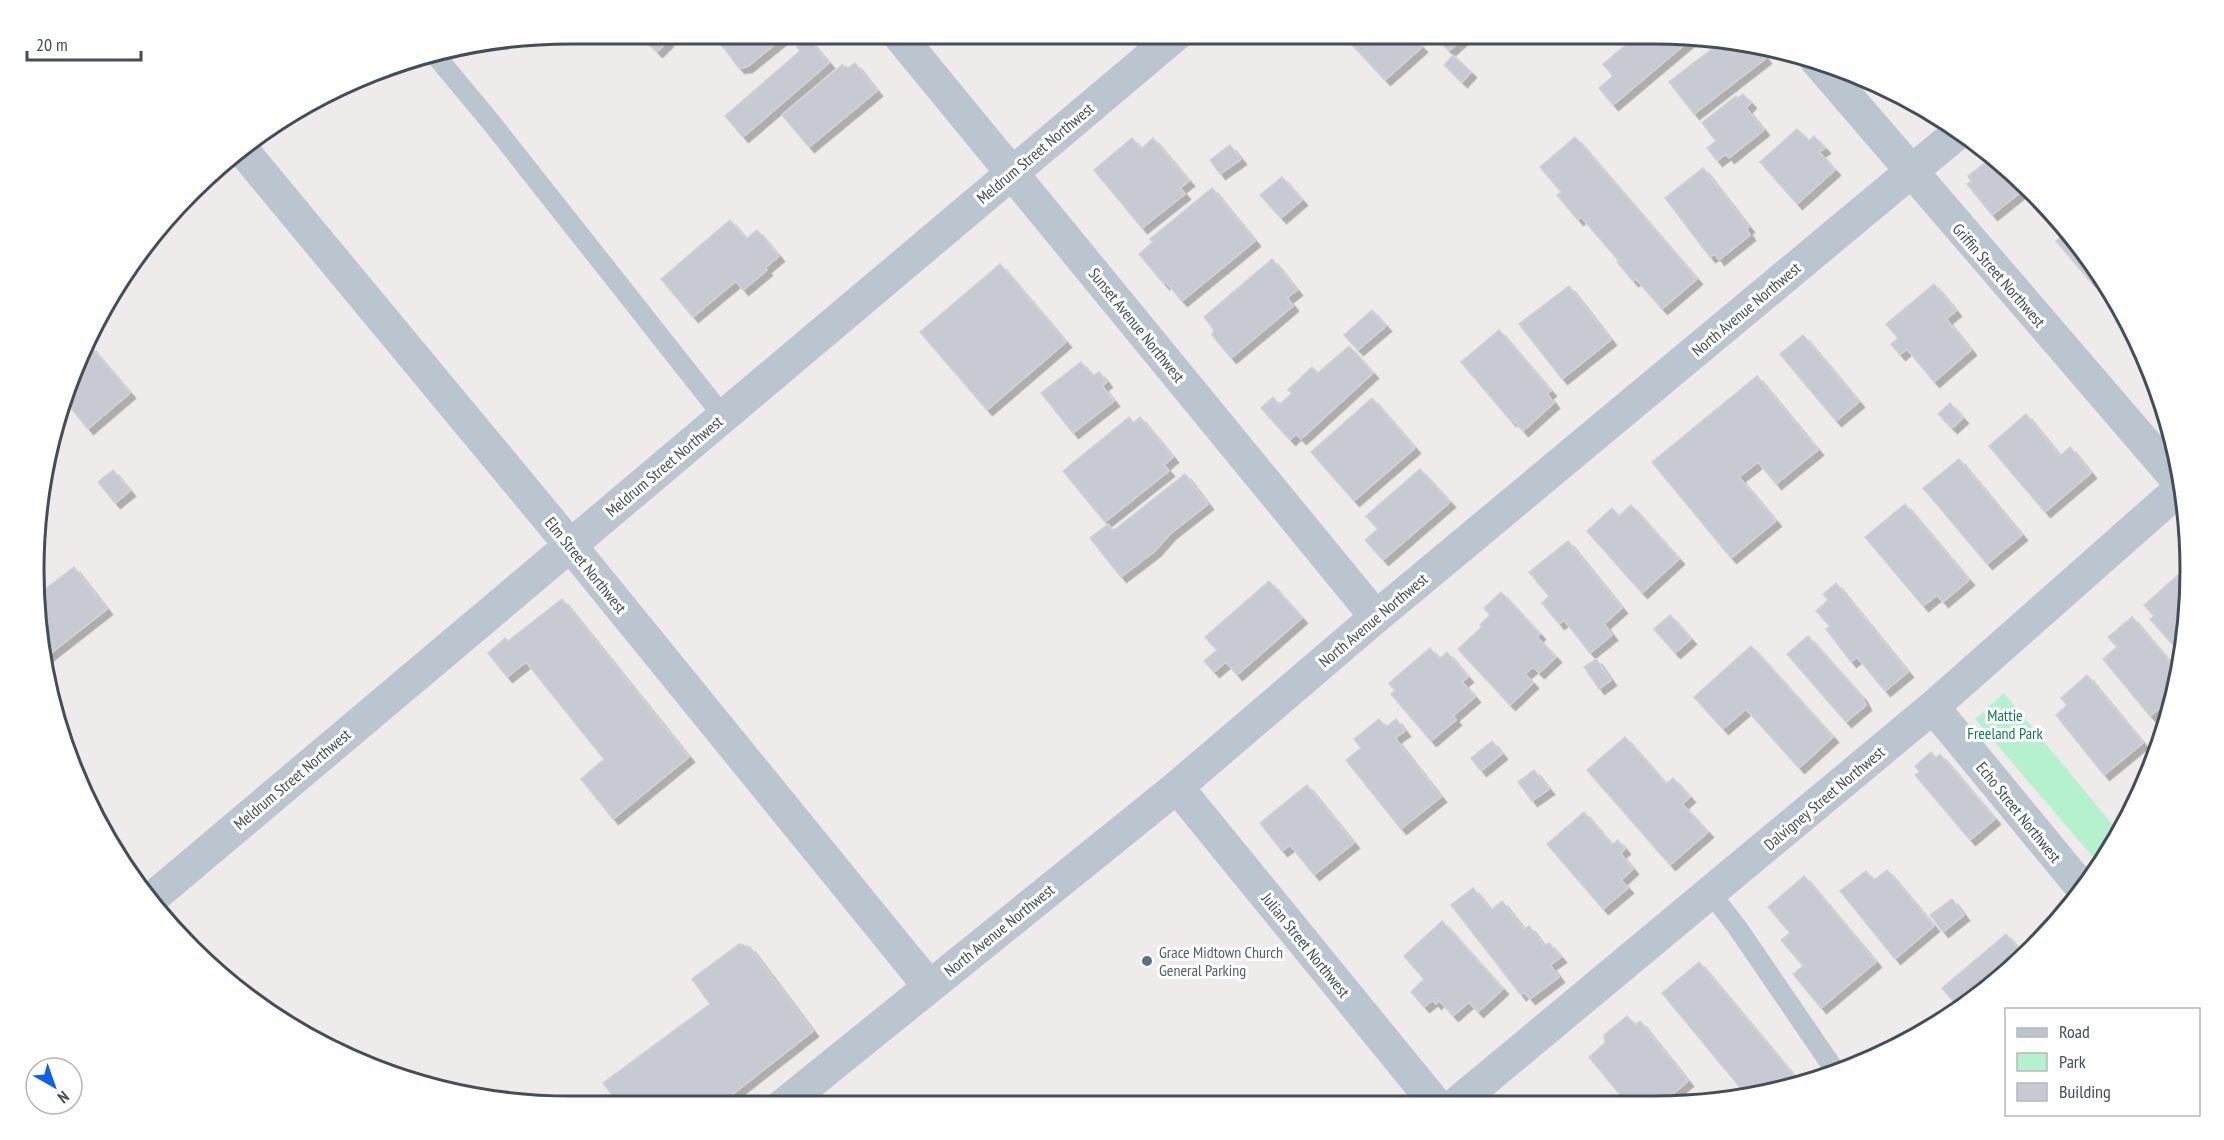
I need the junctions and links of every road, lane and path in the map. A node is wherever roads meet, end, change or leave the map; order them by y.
1 (906, 44) edge
2 (1165, 44) edge
3 (439, 60) edge
4 (1826, 72) edge
5 (1953, 136) edge
6 (246, 154) edge
7 (1910, 172) junction
8 (1011, 173) junction
9 (723, 416) junction
10 (2171, 473) edge
11 (2175, 494) edge
12 (570, 546) junction
13 (1376, 617) junction
14 (1933, 707) junction
15 (1178, 787) junction
16 (2078, 883) edge
17 (1710, 892) junction
18 (155, 895) edge
19 (929, 986) junction
20 (1832, 1066) edge
21 (807, 1096) edge
22 (1429, 1096) edge
23 (1465, 1096) edge

1 - 8 street, Sunset Avenue Northwest
2 - 8 street, Meldrum Street Northwest
3 - 9 lane
4 - 7 street, Griffin Street Northwest
5 - 7 street, North Avenue Northwest
6 - 12 street, Elm Street Northwest
7 - 10 street, Griffin Street Northwest
7 - 13 street, North Avenue Northwest
8 - 9 street, Meldrum Street Northwest
8 - 13 street, Sunset Avenue Northwest
9 - 12 street, Meldrum Street Northwest
11 - 14 street, Dalvigney Street Northwest
12 - 18 street, Meldrum Street Northwest
12 - 19 street, Elm Street Northwest
13 - 15 street, North Avenue Northwest
14 - 16 street, Echo Street Northwest
14 - 17 street, Dalvigney Street Northwest
15 - 19 street, North Avenue Northwest
15 - 22 street, Julian Street Northwest
17 - 20 lane
17 - 23 street, Dalvigney Street Northwest
19 - 21 street, North Avenue Northwest

